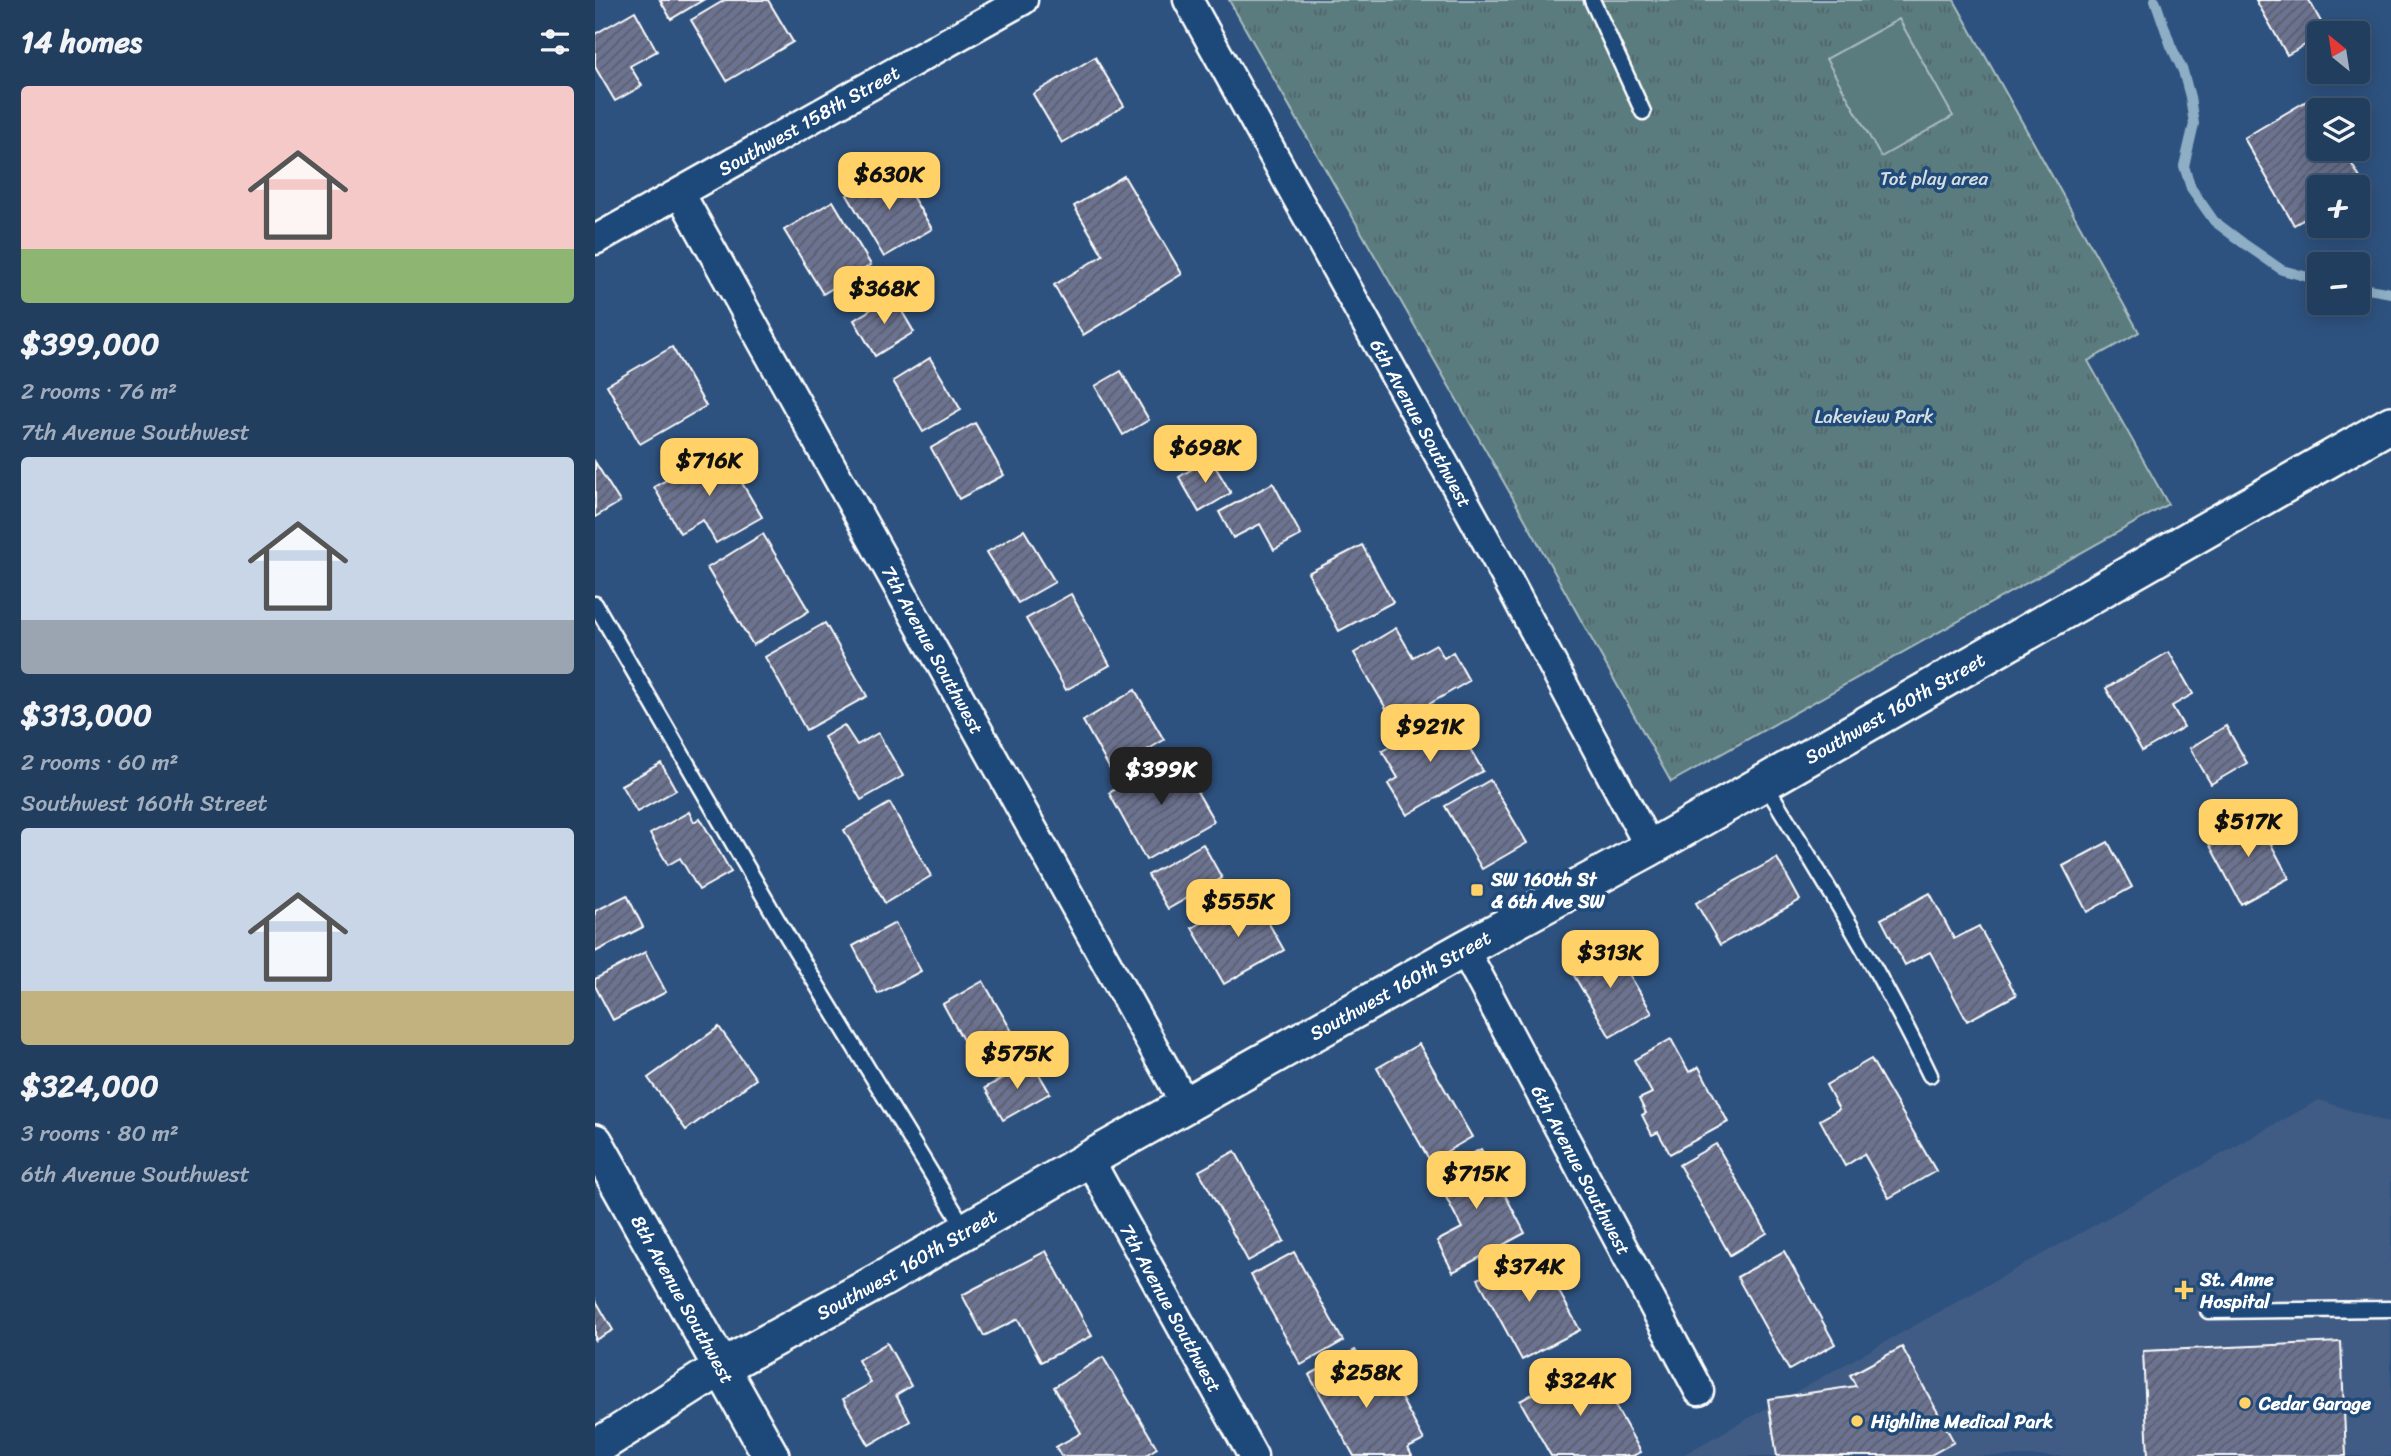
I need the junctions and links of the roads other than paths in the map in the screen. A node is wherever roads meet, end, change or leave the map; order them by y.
1 (1023, 0) edge
2 (1188, 0) edge
3 (1592, 0) edge
4 (1643, 112) dead end
5 (680, 193) junction
6 (595, 240) edge
7 (2391, 424) edge
8 (595, 604) edge
9 (1764, 782) junction
10 (1650, 848) junction
11 (1464, 949) junction
12 (1930, 1075) dead end
13 (1186, 1106) junction
14 (595, 1142) edge
15 (1089, 1160) junction
16 (966, 1230) junction
17 (2391, 1309) edge
18 (2208, 1311) dead end
19 (722, 1367) junction
20 (1699, 1391) dead end
21 (595, 1448) edge
22 (771, 1456) edge
23 (1253, 1456) edge

1 - 5 street, Southwest 158th Street
2 - 10 street, 6th Avenue Southwest
3 - 4 lane
5 - 6 street, Southwest 158th Street
5 - 13 street, 7th Avenue Southwest
7 - 9 street, Southwest 160th Street
8 - 16 lane
9 - 10 street, Southwest 160th Street
9 - 12 lane
10 - 11 street, Southwest 160th Street
11 - 13 street, Southwest 160th Street
11 - 20 street, 6th Avenue Southwest
13 - 15 street, Southwest 160th Street
14 - 19 street, 8th Avenue Southwest
15 - 16 street, Southwest 160th Street
15 - 23 street, 7th Avenue Southwest
16 - 19 street, Southwest 160th Street
17 - 18 lane
19 - 21 street, Southwest 160th Street
19 - 22 street, 8th Avenue Southwest

